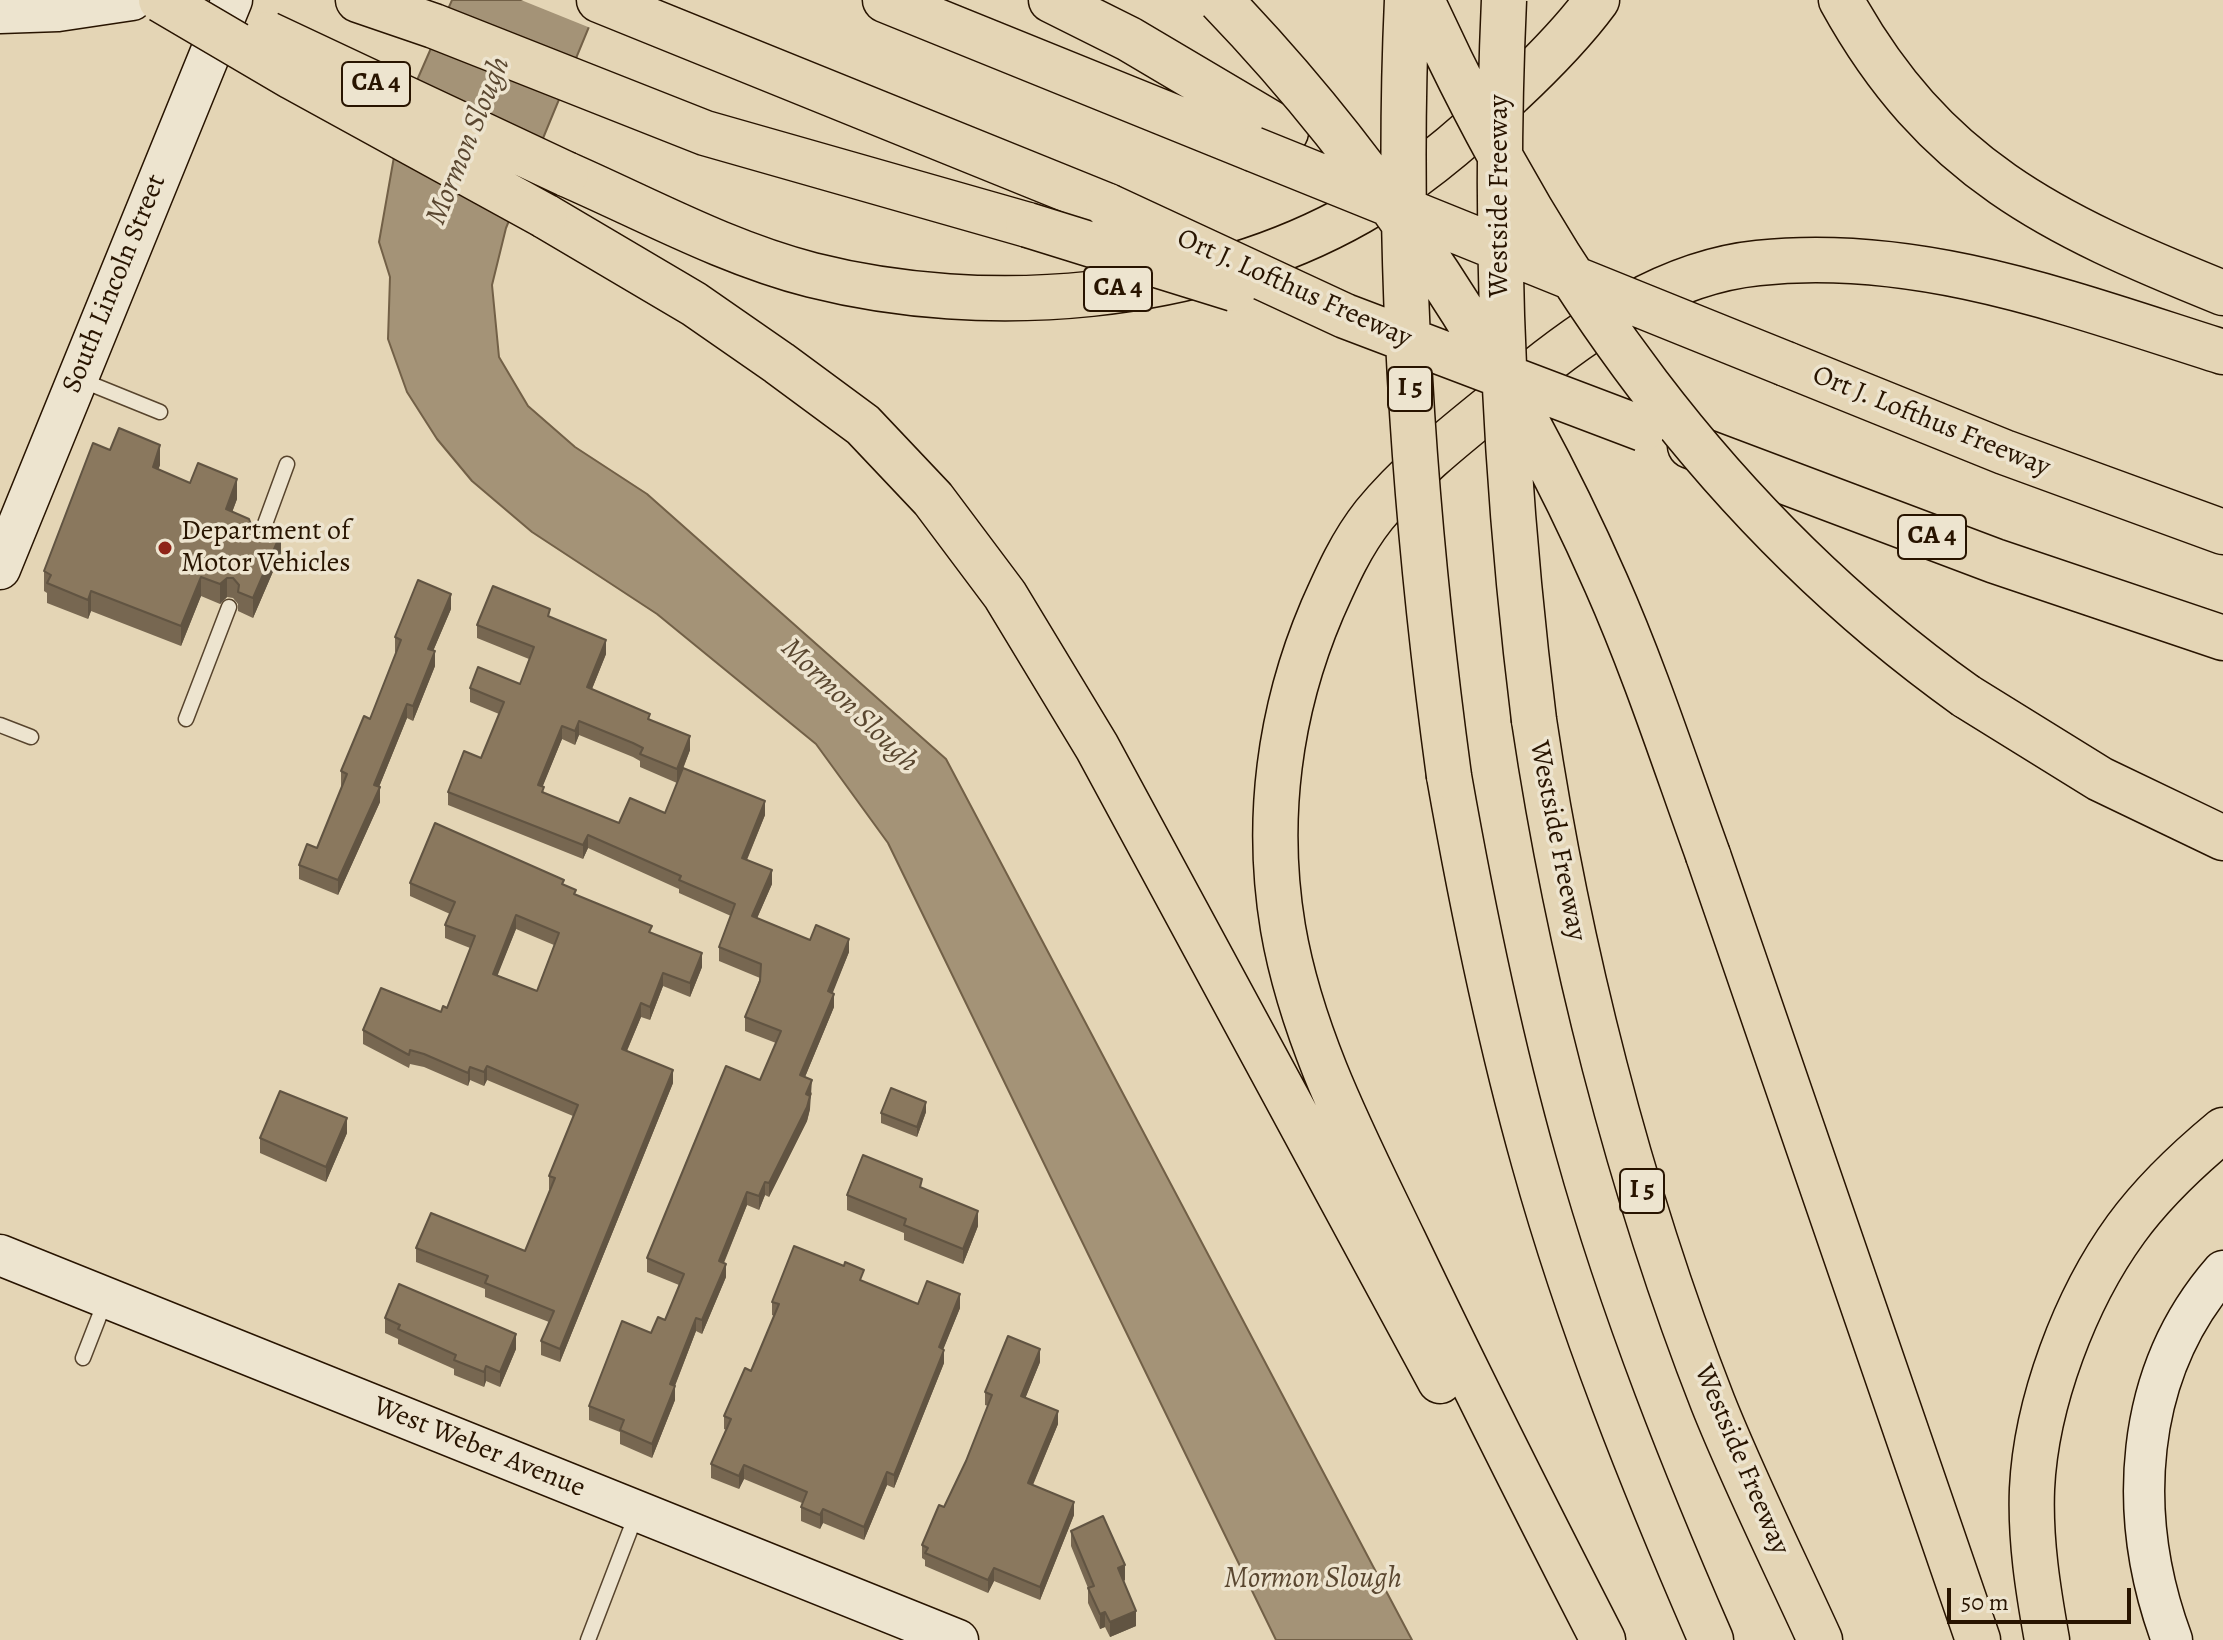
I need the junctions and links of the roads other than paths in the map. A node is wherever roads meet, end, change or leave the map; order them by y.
1 (132, 0) edge
2 (161, 0) edge
3 (184, 0) edge
4 (232, 0) edge
5 (358, 0) edge
6 (885, 0) edge
7 (1051, 0) edge
8 (1220, 0) edge
9 (1407, 0) edge
10 (1422, 0) edge
11 (1504, 0) edge
12 (1597, 0) edge
13 (1841, 0) edge
14 (618, 8) edge
15 (0, 13) edge
16 (1269, 140) junction
17 (2223, 293) edge
18 (1345, 316) junction
19 (2223, 352) edge
20 (77, 378) junction
21 (160, 412) dead end
22 (287, 464) dead end
23 (2223, 532) edge
24 (258, 543) edge
25 (0, 569) edge
26 (229, 607) dead end
27 (2223, 638) edge
28 (186, 719) dead end
29 (0, 725) edge
30 (31, 737) dead end
31 (2223, 838) edge
32 (2223, 1130) edge
33 (0, 1255) edge
34 (2223, 1271) edge
35 (107, 1298) junction
36 (83, 1358) dead end
37 (638, 1511) junction
38 (588, 1640) edge
39 (958, 1640) edge
40 (1583, 1640) edge
41 (1603, 1640) edge
42 (1711, 1640) edge
43 (1820, 1640) edge
44 (1978, 1640) edge
45 (2047, 1640) edge
46 (2172, 1640) edge

1 - 15 street
2 - 40 highway, bridge
3 - 12 highway, CA 4, bridge
4 - 20 street, South Lincoln Street
5 - 18 highway, bridge
6 - 16 highway
7 - 16 highway
8 - 44 highway, bridge
9 - 42 highway, I 5, bridge
10 - 31 highway, bridge
11 - 43 highway, Westside Freeway / I 5, bridge
13 - 17 highway
14 - 18 highway, Ort J. Lofthus Freeway / CA 4, bridge
16 - 23 highway, Ort J. Lofthus Freeway, bridge
18 - 27 highway, Ort J. Lofthus Freeway / CA 4, bridge
19 - 41 highway
20 - 21 lane
20 - 25 street, South Lincoln Street
22 - 24 lane
26 - 28 lane
29 - 30 lane
32 - 45 highway
33 - 35 street, West Weber Avenue
34 - 46 street
35 - 36 lane
35 - 37 street, West Weber Avenue
37 - 38 lane
37 - 39 street, West Weber Avenue

